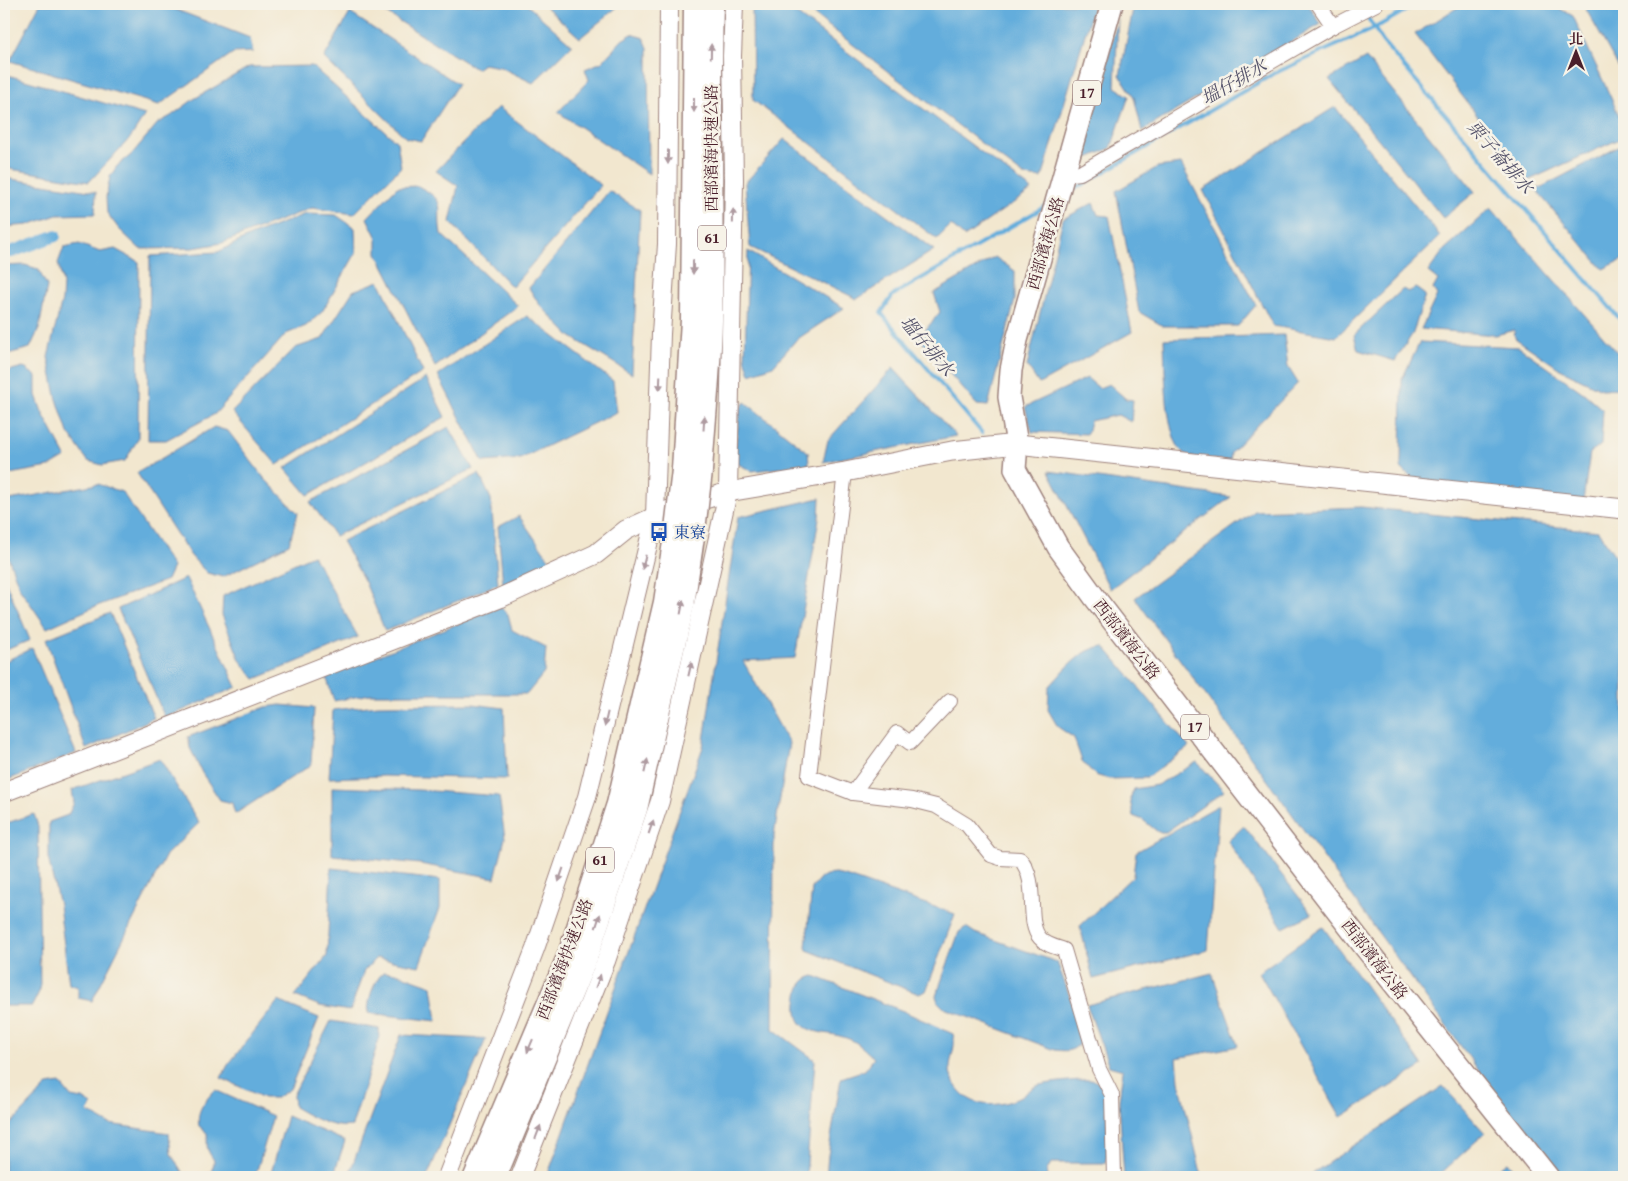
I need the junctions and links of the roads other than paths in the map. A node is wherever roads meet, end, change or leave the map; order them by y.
1 (669, 4) edge
2 (695, 4) edge
3 (712, 4) edge
4 (734, 4) edge
5 (1112, 4) edge
6 (1318, 4) edge
7 (1367, 8) edge
8 (1333, 26) junction
9 (1064, 175) junction
10 (1016, 444) junction
11 (692, 471) junction
12 (845, 472) junction
13 (728, 492) junction
14 (1624, 509) edge
15 (655, 516) junction
16 (685, 530) junction
17 (950, 701) dead end
18 (4, 792) edge
19 (853, 793) junction
20 (447, 1177) edge
21 (475, 1177) edge
22 (495, 1177) edge
23 (520, 1177) edge
24 (1114, 1177) edge
25 (1548, 1177) edge

1 -> 15 street
2 -> 11 highway, 西部濱海快速公路 / 61
11 -> 3 highway, 西部濱海快速公路 / 61
13 -> 4 street
5 - 9 main road, 西部濱海公路 / 17
6 - 8 street
7 - 8 street
8 - 9 street
9 - 10 main road, 西部濱海公路 / 17
10 - 12 main road
10 - 14 main road
10 - 25 main road, 西部濱海公路 / 17
11 - 16 highway, 61, bridge
12 - 13 main road
12 - 19 street
13 - 15 main road
23 -> 13 street
15 - 18 main road
15 -> 20 street
16 -> 21 highway, 西部濱海快速公路 / 61
22 -> 16 highway, 西部濱海快速公路 / 61
17 - 19 street
19 - 24 street

